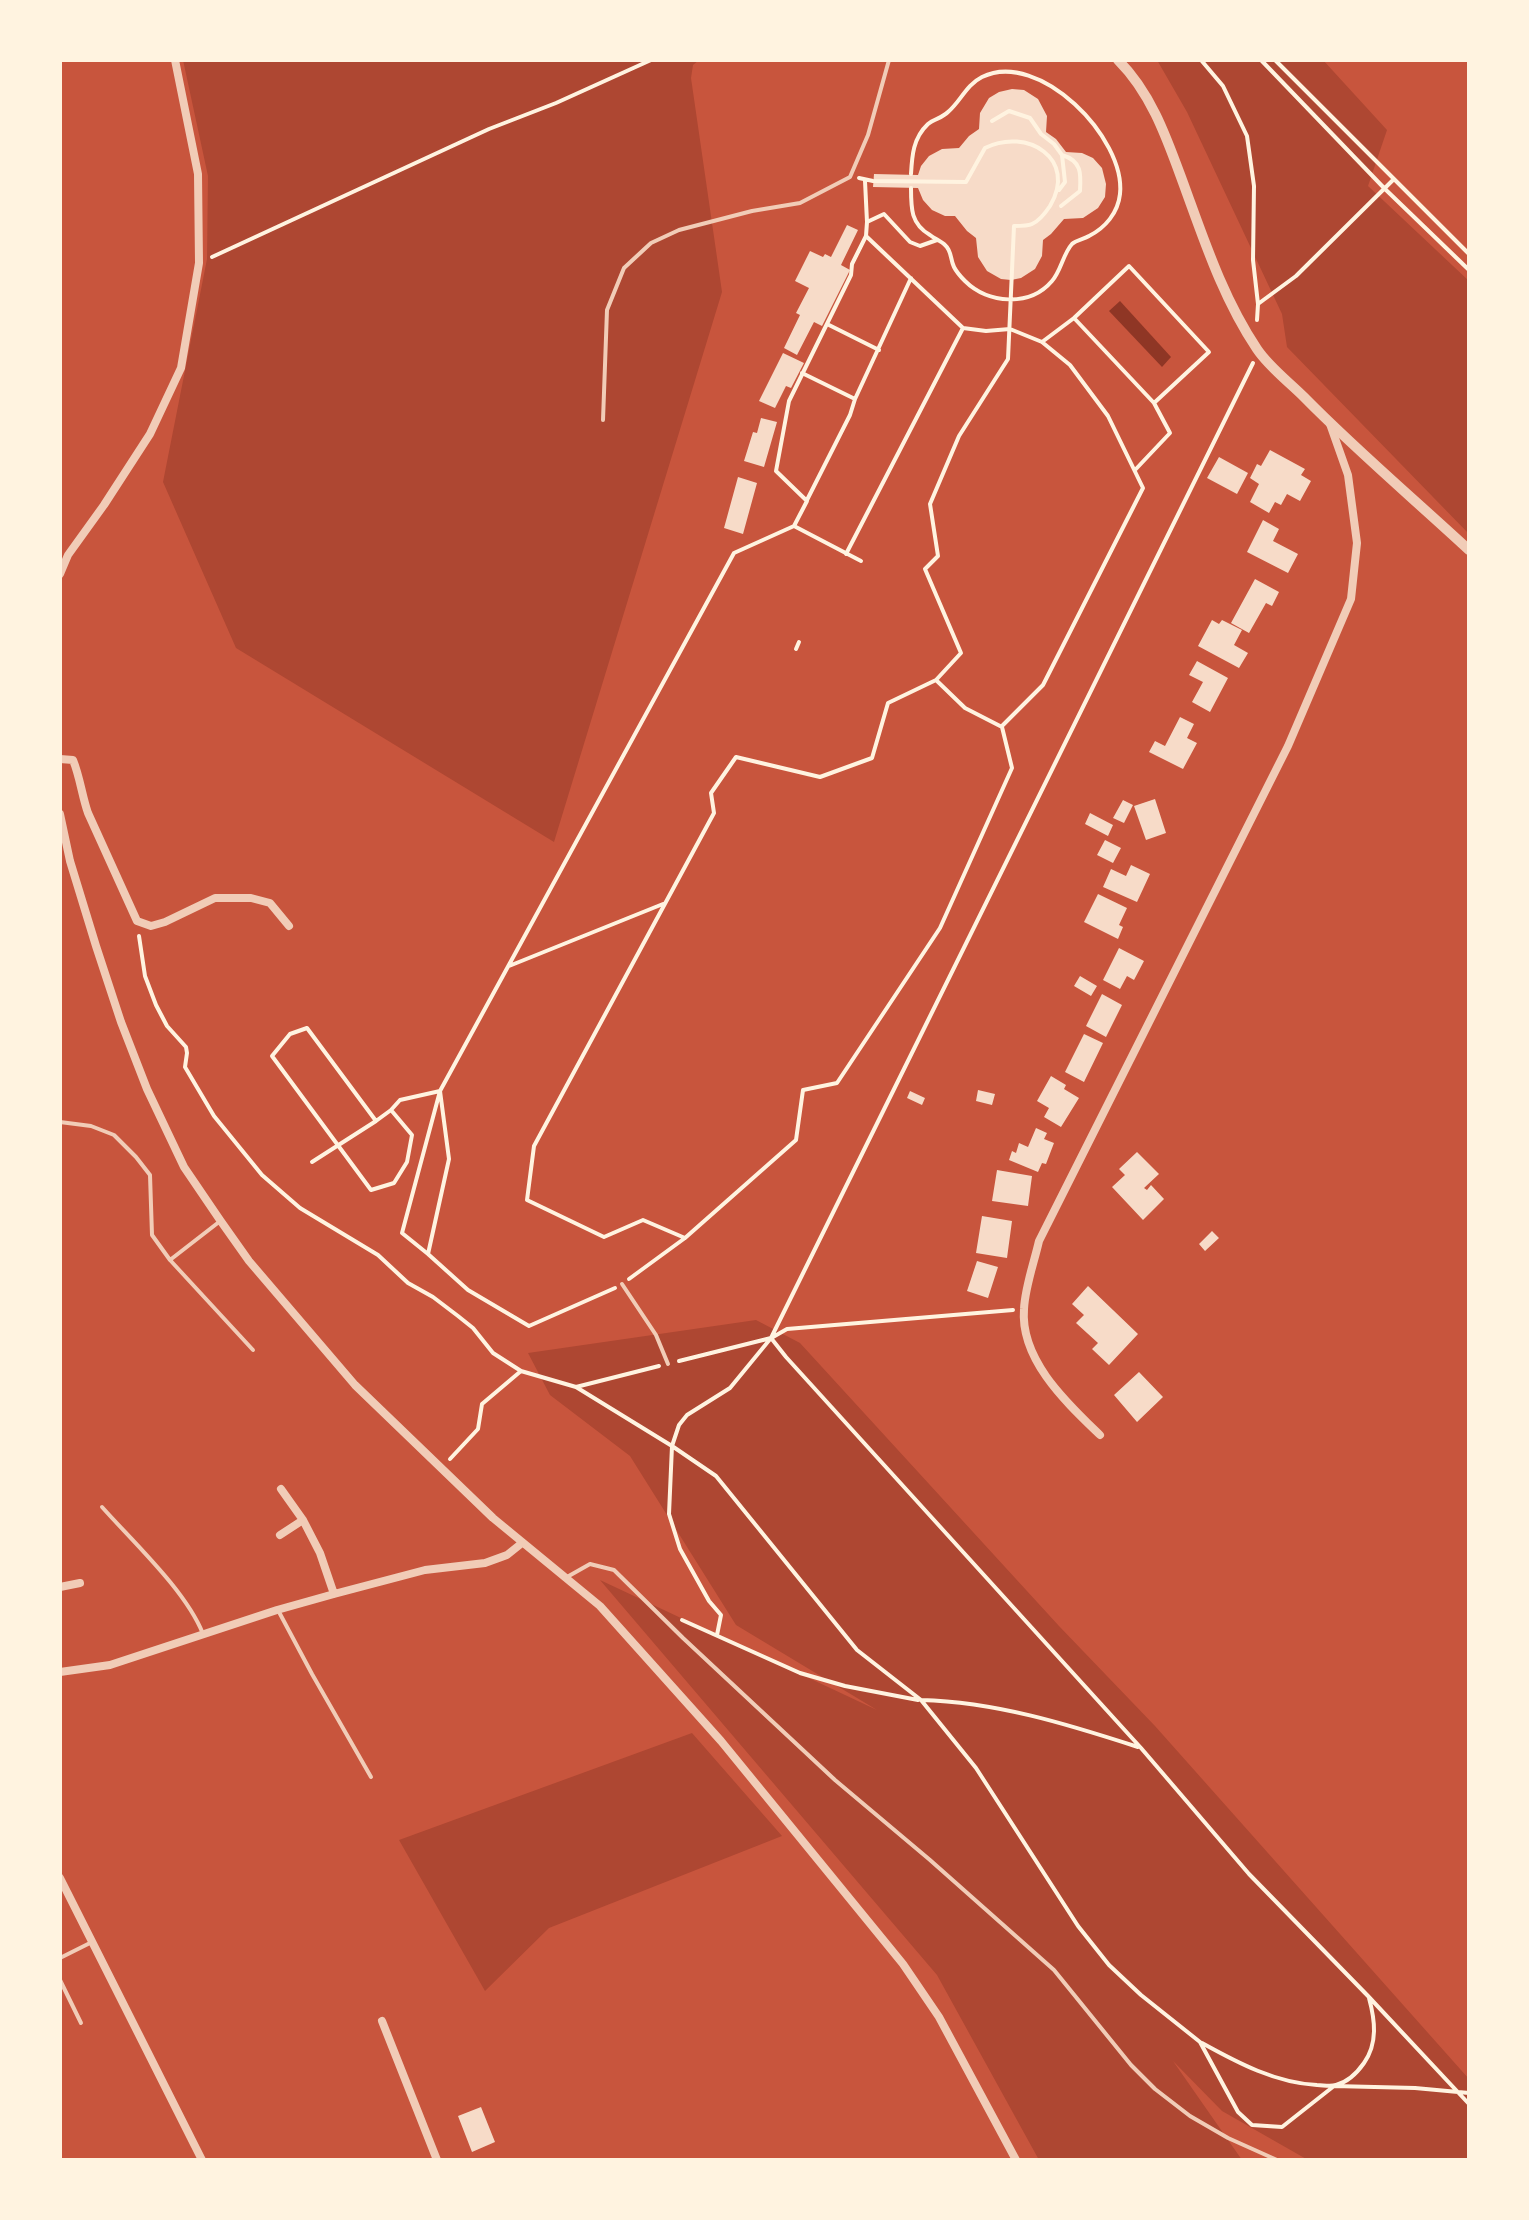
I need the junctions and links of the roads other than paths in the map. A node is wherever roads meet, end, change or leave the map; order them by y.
1 (175, 60) edge
2 (889, 60) edge
3 (1118, 60) edge
4 (603, 420) dead end
5 (1330, 424) junction
6 (1469, 550) edge
7 (60, 574) edge
8 (60, 759) edge
9 (60, 814) edge
10 (289, 926) dead end
11 (60, 1122) edge
12 (220, 1220) junction
13 (170, 1260) junction
14 (622, 1284) road end
15 (253, 1350) dead end
16 (668, 1364) road end
17 (1100, 1435) dead end
18 (281, 1489) dead end
19 (102, 1507) dead end
20 (303, 1520) junction
21 (280, 1535) dead end
22 (522, 1543) junction
23 (565, 1578) junction
24 (80, 1583) dead end
25 (60, 1587) edge
26 (334, 1594) junction
27 (277, 1610) junction
28 (203, 1634) junction
29 (60, 1672) edge
30 (371, 1777) dead end
31 (60, 1878) edge
32 (92, 1942) junction
33 (60, 1958) edge
34 (60, 1980) edge
35 (382, 2021) dead end
36 (81, 2023) dead end
37 (202, 2160) edge
38 (437, 2160) edge
39 (1016, 2160) edge
40 (1277, 2160) edge

1 - 7 street
2 - 4 lane
3 - 5 street
5 - 6 street
5 - 17 street
8 - 10 street
9 - 12 street
11 - 13 lane
12 - 13 lane
12 - 22 street
13 - 15 lane
14 - 16 lane
18 - 20 street
19 - 28 lane
20 - 21 street
20 - 26 street
22 - 23 street
22 - 26 street
23 - 39 street
23 - 40 lane
24 - 25 street
26 - 27 street
27 - 28 street
27 - 30 lane
28 - 29 street
31 - 32 street
32 - 33 lane
32 - 37 street
34 - 36 lane
35 - 38 street

